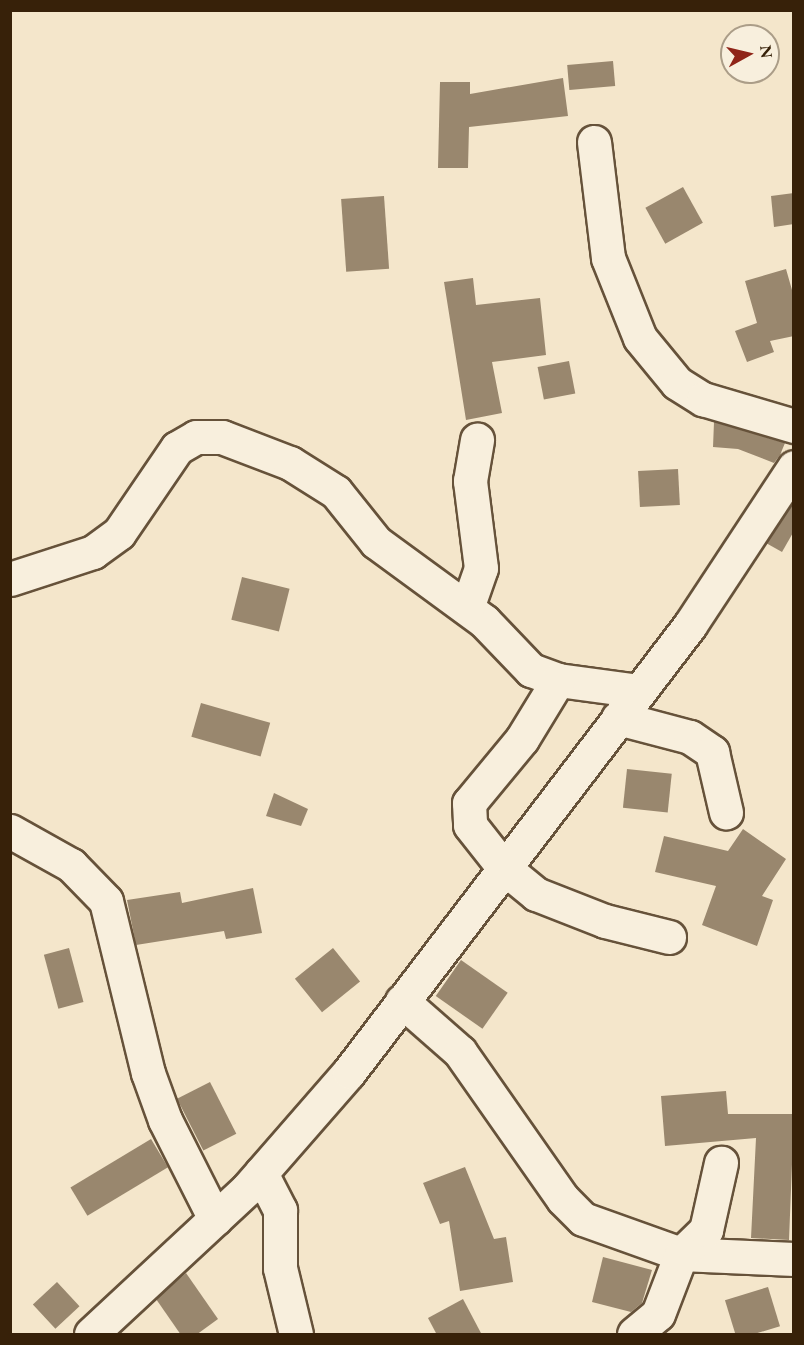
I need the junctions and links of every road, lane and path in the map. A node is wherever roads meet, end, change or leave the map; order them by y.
1 (594, 142) dead end
2 (794, 426) edge
3 (477, 440) dead end
4 (794, 467) edge
5 (10, 579) edge
6 (467, 608) junction
7 (558, 680) junction
8 (639, 691) junction
9 (618, 718) junction
10 (726, 812) dead end
11 (10, 831) edge
12 (503, 867) junction
13 (669, 937) dead end
14 (402, 1001) junction
15 (721, 1163) dead end
16 (261, 1173) junction
17 (215, 1219) junction
18 (681, 1254) junction
19 (794, 1259) edge
20 (91, 1335) edge
21 (296, 1335) edge
22 (634, 1335) edge

1 - 2 street
3 - 6 street
4 - 8 street
5 - 6 street
6 - 7 street
7 - 8 street
7 - 12 street
8 - 9 street
9 - 10 street
9 - 12 street
11 - 17 street
12 - 13 street
12 - 14 street
14 - 16 street
14 - 18 street
15 - 18 street
16 - 17 street
16 - 21 street
17 - 20 street
18 - 19 street
18 - 22 street

